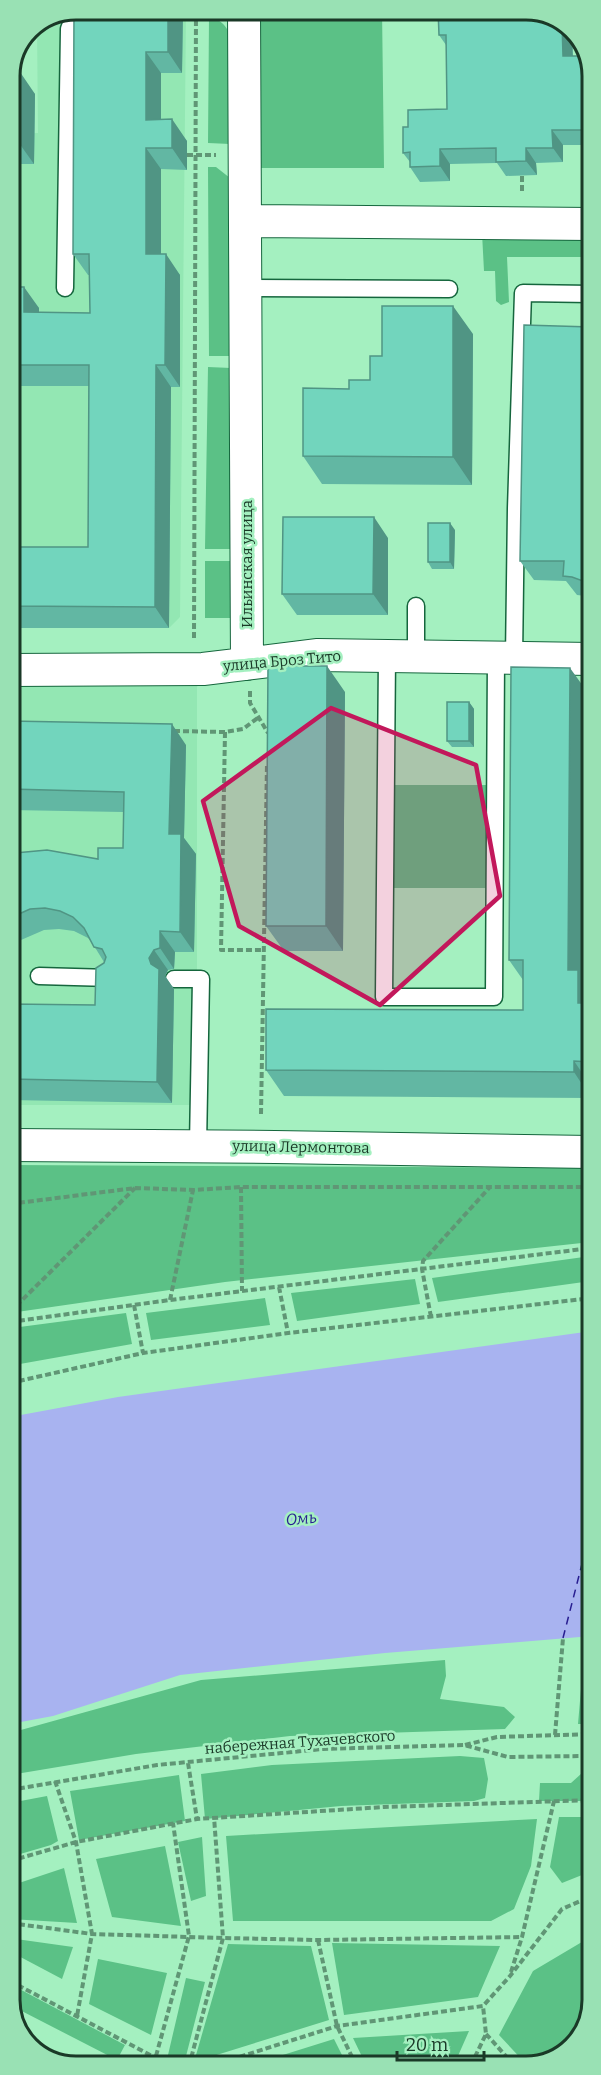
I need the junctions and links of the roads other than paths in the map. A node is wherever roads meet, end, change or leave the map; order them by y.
1 (72, 20) edge
2 (244, 20) edge
3 (245, 221) junction
4 (582, 224) edge
5 (65, 288) dead end
6 (245, 288) junction
7 (449, 289) dead end
8 (582, 294) edge
9 (416, 606) dead end
10 (401, 656) junction
11 (505, 658) junction
12 (582, 659) edge
13 (247, 664) junction
14 (20, 670) edge
15 (39, 976) dead end
16 (110, 978) edge
17 (174, 979) dead end
18 (20, 1145) edge
19 (198, 1146) junction
20 (582, 1152) edge

1 - 5 lane
2 - 3 street, Ильинская улица
3 - 4 street
3 - 6 street, Ильинская улица
6 - 7 lane
6 - 13 street, Ильинская улица
8 - 11 lane
9 - 10 lane
10 - 11 street, улица Броз Тито
10 - 11 lane
10 - 13 street, улица Броз Тито
11 - 12 street, улица Броз Тито
13 - 14 street, улица Броз Тито
15 - 16 lane
17 - 19 lane
18 - 19 street, улица Лермонтова
19 - 20 street, улица Лермонтова

